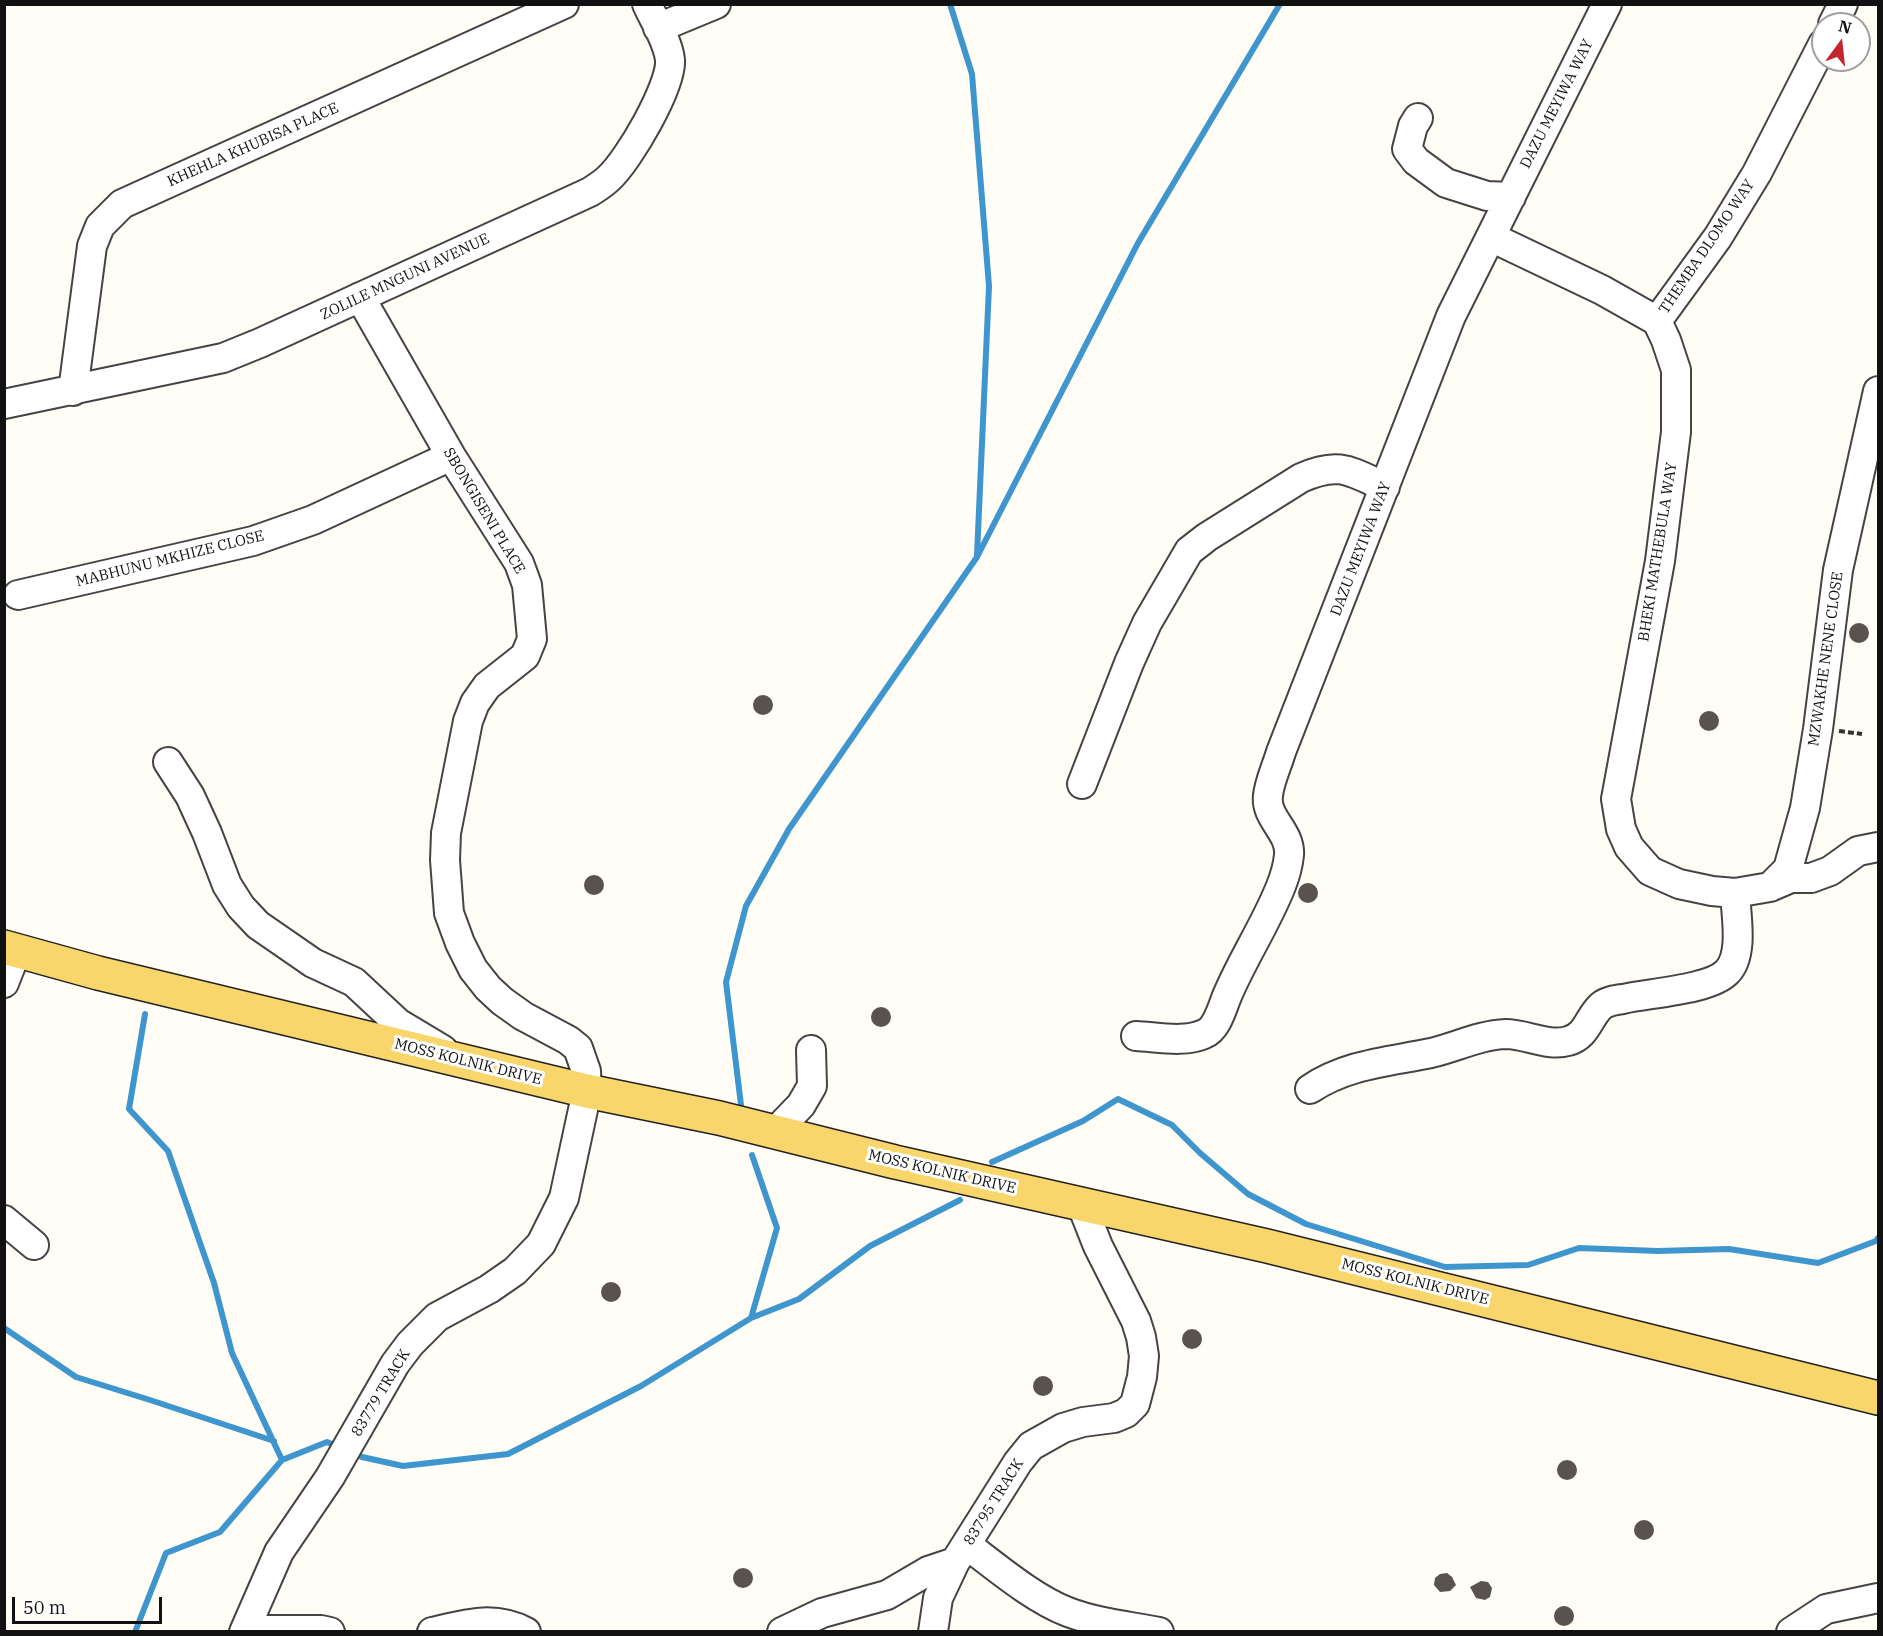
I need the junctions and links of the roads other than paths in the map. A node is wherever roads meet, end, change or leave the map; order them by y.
1 (564, 4) edge
2 (716, 4) edge
3 (1607, 4) edge
4 (653, 16) edge
5 (1811, 67) edge
6 (1418, 118) dead end
7 (1511, 197) junction
8 (1491, 237) junction
9 (360, 297) junction
10 (1657, 321) junction
11 (73, 391) junction
12 (1878, 391) edge
13 (4, 404) edge
14 (451, 456) junction
15 (1385, 487) junction
16 (18, 595) dead end
17 (168, 762) dead end
18 (1082, 784) dead end
19 (1878, 847) edge
20 (1770, 886) junction
21 (1735, 893) junction
22 (11, 949) edge
23 (4, 983) edge
24 (1136, 1036) dead end
25 (811, 1050) dead end
26 (466, 1062) junction
27 (1310, 1089) dead end
28 (587, 1091) junction
29 (775, 1132) junction
30 (1081, 1203) junction
31 (4, 1220) edge
32 (34, 1245) dead end
33 (1878, 1398) edge
34 (961, 1554) junction
35 (1878, 1598) edge
36 (244, 1631) edge
37 (330, 1632) edge
38 (432, 1632) edge
39 (526, 1632) edge
40 (782, 1632) edge
41 (933, 1632) edge
42 (1159, 1632) edge
43 (1791, 1632) edge

1 - 11 street, KHEHLA KHUBISA PLACE
2 - 4 street
3 - 7 street, DAZU MEYIWA WAY
4 - 9 street, ZOLILE MNGUNI AVENUE
5 - 10 street, THEMBA DLOMO WAY
6 - 7 street
7 - 8 street, DAZU MEYIWA WAY
8 - 10 street
8 - 15 street, DAZU MEYIWA WAY
9 - 11 street, ZOLILE MNGUNI AVENUE
9 - 14 street, SBONGISENI PLACE
10 - 21 street, BHEKI MATHEBULA WAY
11 - 13 street, ZOLILE MNGUNI AVENUE
12 - 20 street, MZWAKHE NENE CLOSE
14 - 16 street, MABHUNU MKHIZE CLOSE
14 - 28 street, SBONGISENI PLACE
15 - 18 street
15 - 24 street, DAZU MEYIWA WAY
17 - 26 street
19 - 20 street
20 - 21 street
21 - 27 street
22 - 23 street
22 - 26 main road, MOSS KOLNIK DRIVE
25 - 29 street
26 - 28 main road, MOSS KOLNIK DRIVE
28 - 29 main road, MOSS KOLNIK DRIVE
28 - 36 street, 83779 TRACK
29 - 30 main road, MOSS KOLNIK DRIVE
30 - 33 main road, MOSS KOLNIK DRIVE
30 - 34 street, 83795 TRACK
31 - 32 street
34 - 40 street
34 - 41 street, 83795 TRACK
34 - 42 street
35 - 43 street
36 - 37 street
38 - 39 street

